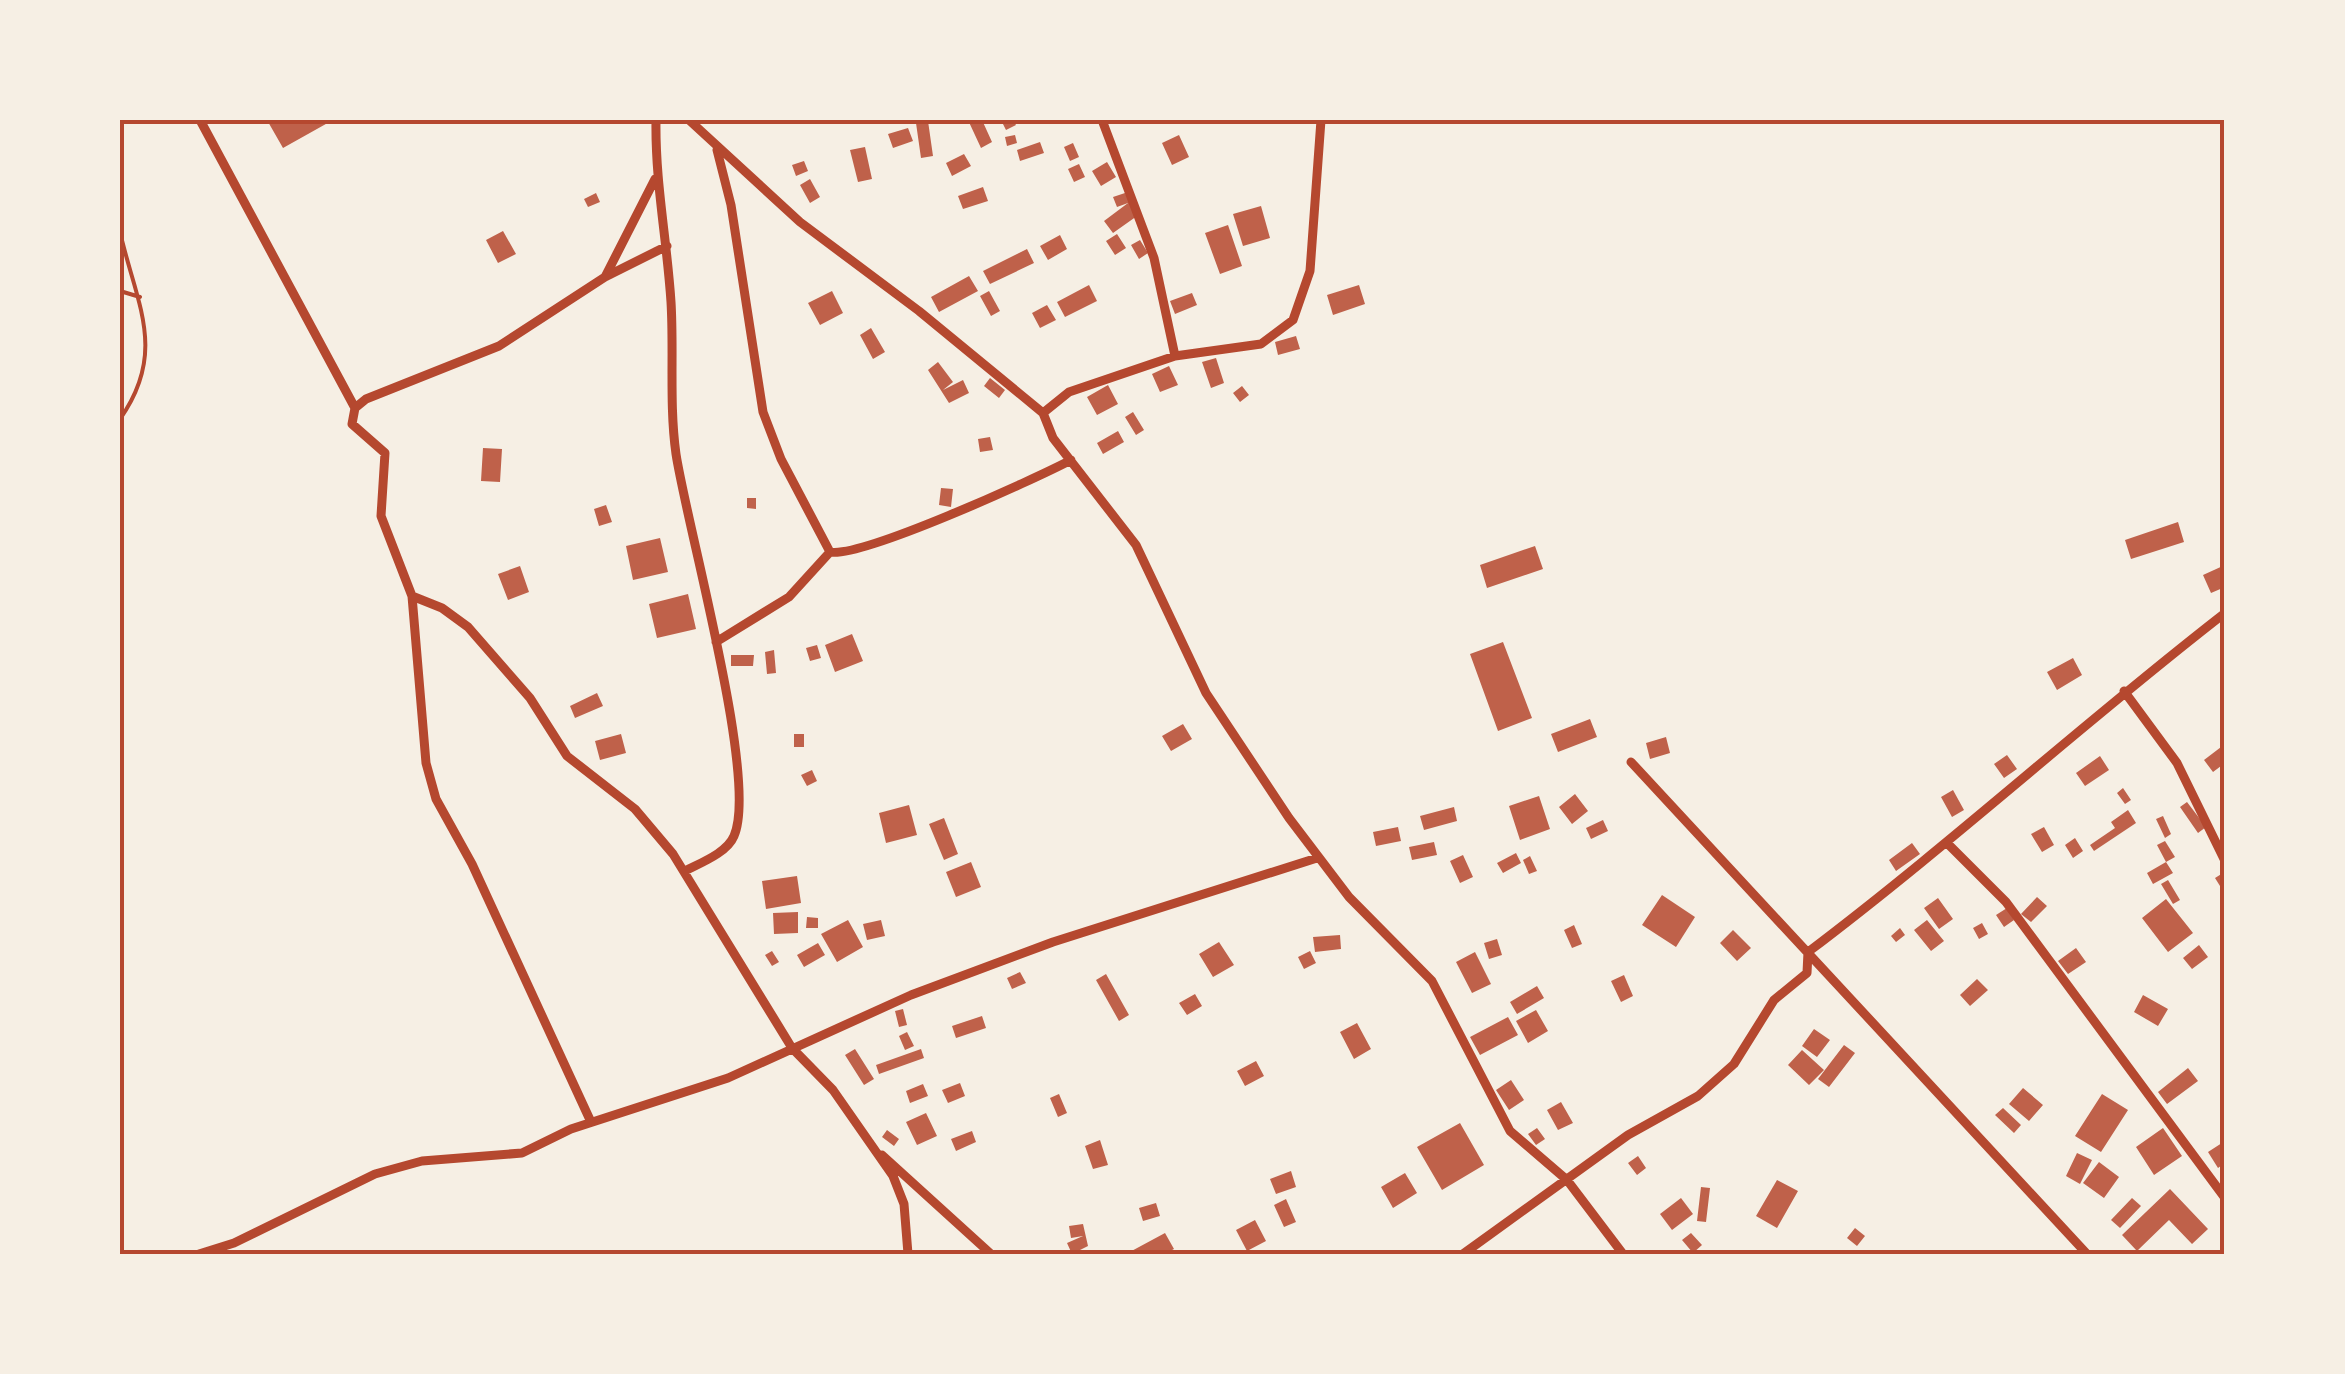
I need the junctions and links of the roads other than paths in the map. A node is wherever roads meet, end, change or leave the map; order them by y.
1 (200, 120) edge
2 (656, 120) edge
3 (688, 120) edge
4 (1102, 120) edge
5 (1321, 120) edge
6 (717, 148) junction
7 (655, 179) junction
8 (668, 246) junction
9 (604, 277) junction
10 (1175, 356) junction
11 (354, 408) junction
12 (1044, 413) junction
13 (1072, 460) junction
14 (830, 552) junction
15 (412, 596) junction
16 (2225, 613) edge
17 (716, 642) junction
18 (2124, 691) junction
19 (1631, 762) dead end
20 (1947, 844) junction
21 (1317, 858) junction
22 (2225, 861) edge
23 (685, 872) junction
24 (1808, 952) junction
25 (792, 1048) junction
26 (591, 1122) junction
27 (874, 1148) junction
28 (1567, 1180) junction
29 (2225, 1198) edge
30 (199, 1254) edge
31 (908, 1254) edge
32 (991, 1254) edge
33 (1463, 1254) edge
34 (1623, 1254) edge
35 (2087, 1254) edge

1 - 11 street
2 - 7 street
3 - 6 street
4 - 10 street
5 - 10 street
6 - 12 street
6 - 14 street
7 - 8 street
7 - 9 street
8 - 9 street
8 - 17 street
9 - 11 street
10 - 12 street
11 - 15 street
12 - 13 street
13 - 14 street
13 - 21 street
14 - 17 street
15 - 23 street
15 - 26 street
16 - 18 street
17 - 23 street
18 - 20 street
18 - 22 street
19 - 24 street
20 - 24 street
20 - 29 street
21 - 25 street
21 - 28 street
23 - 25 street
24 - 28 street
24 - 35 street
25 - 26 street
25 - 27 street
26 - 30 street
27 - 31 street
27 - 32 street
28 - 33 street
28 - 34 street

